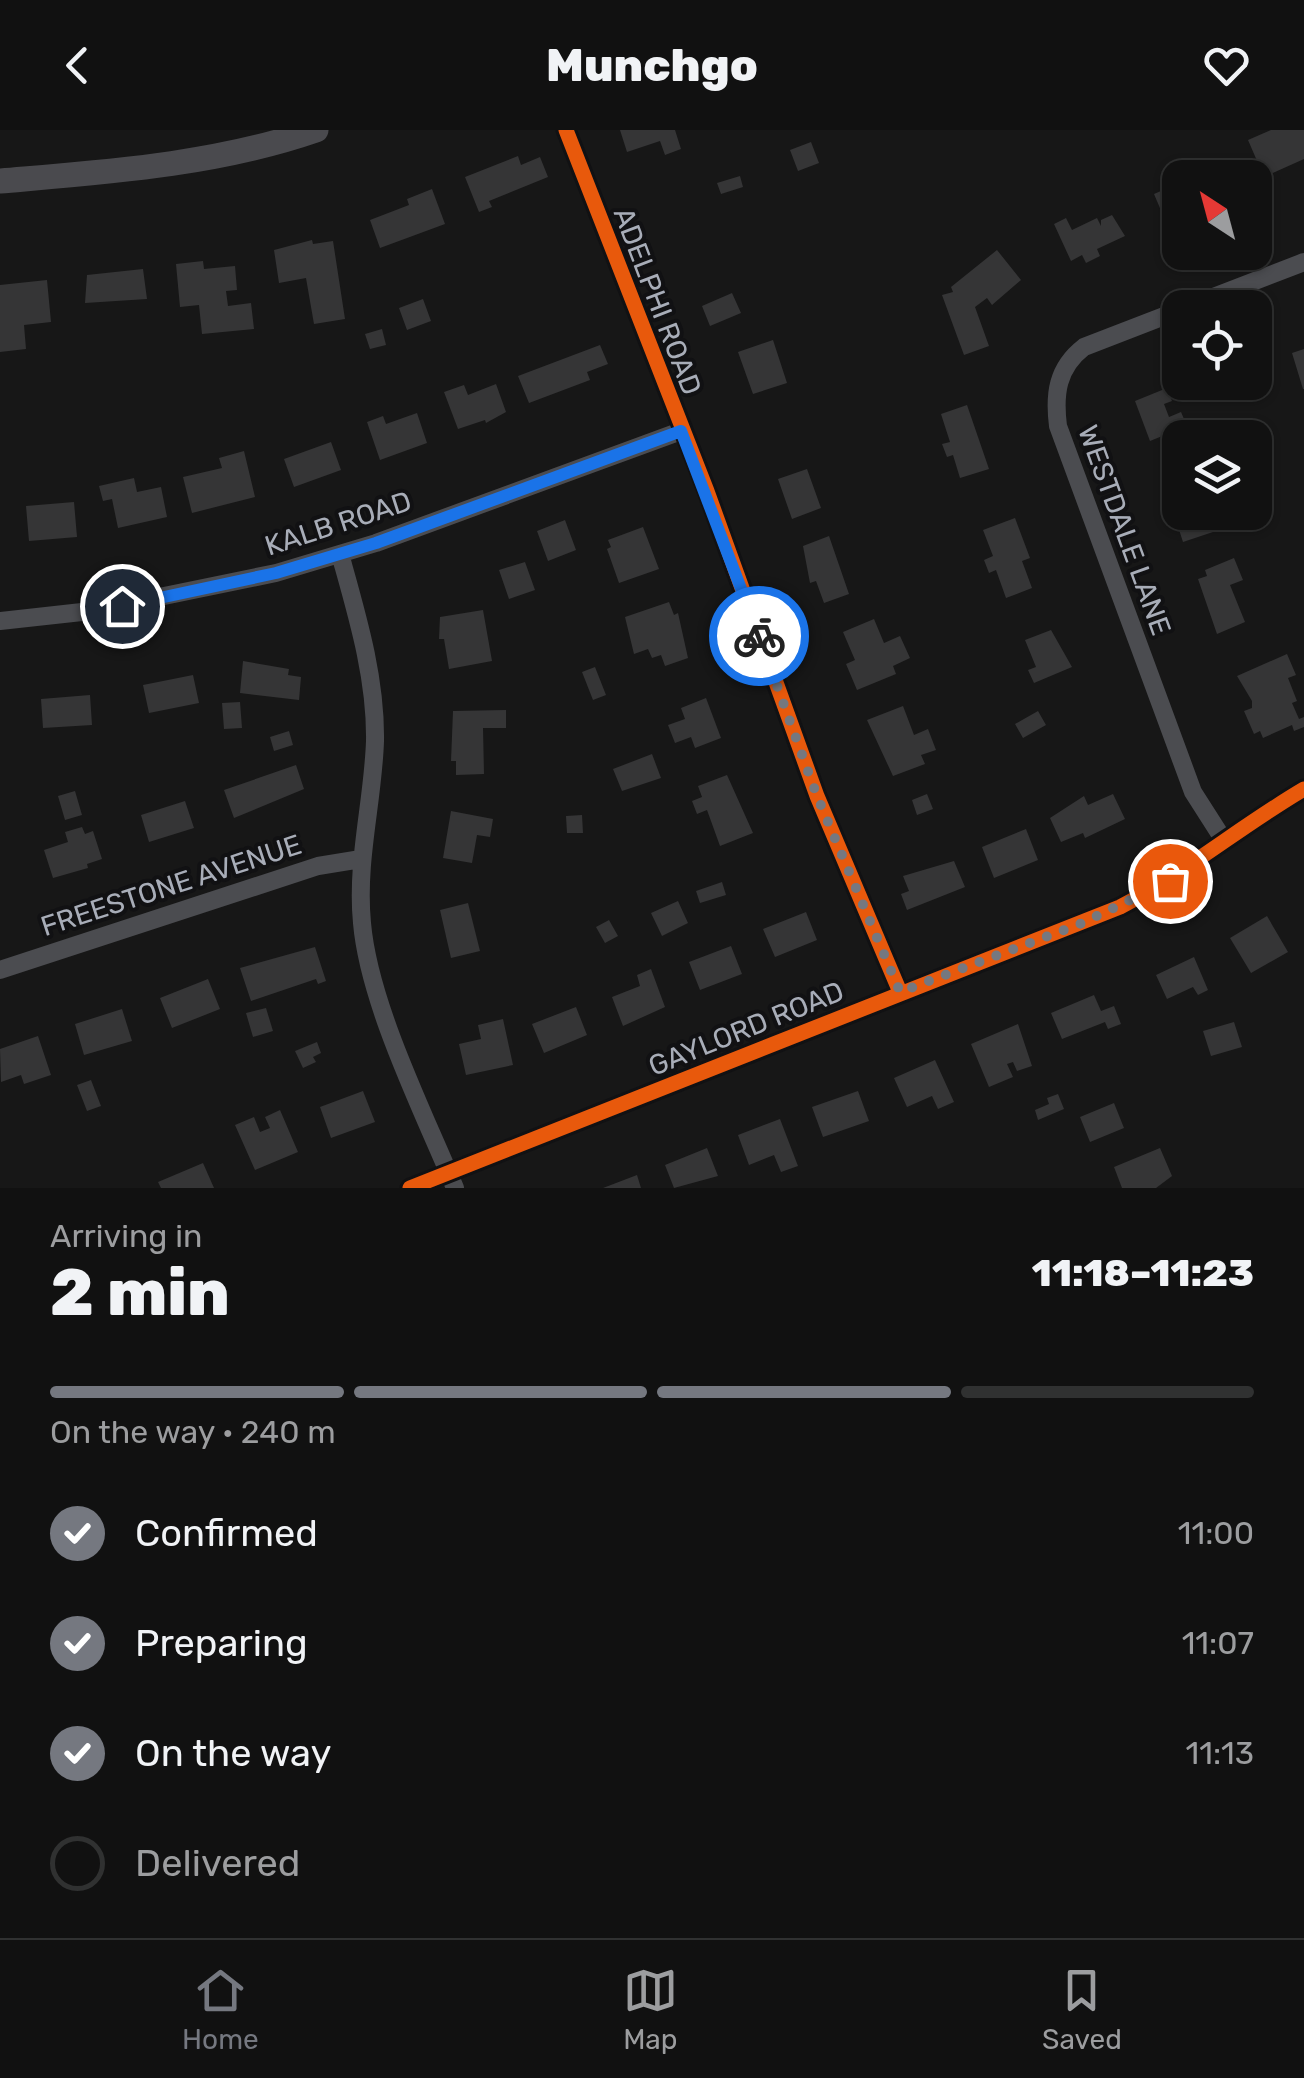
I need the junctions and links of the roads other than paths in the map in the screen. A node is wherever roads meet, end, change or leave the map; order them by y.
1 (316, 130) edge
2 (566, 130) edge
3 (0, 181) edge
4 (1304, 262) edge
5 (681, 431) junction
6 (340, 554) junction
7 (0, 621) edge
8 (1304, 789) edge
9 (1223, 840) junction
10 (361, 859) junction
11 (0, 970) edge
12 (900, 992) junction
13 (452, 1181) edge
14 (410, 1188) edge

1 - 3 street
2 - 5 street, ADELPHI ROAD
4 - 9 street, WESTDALE LANE
5 - 6 street, KALB ROAD
5 - 12 street, ADELPHI ROAD
6 - 7 street, KALB ROAD
6 - 10 street
8 - 9 street, GAYLORD ROAD
9 - 12 street, GAYLORD ROAD
10 - 11 street, FREESTONE AVENUE
10 - 13 street
12 - 13 street, GAYLORD ROAD
13 - 14 street, GAYLORD ROAD

